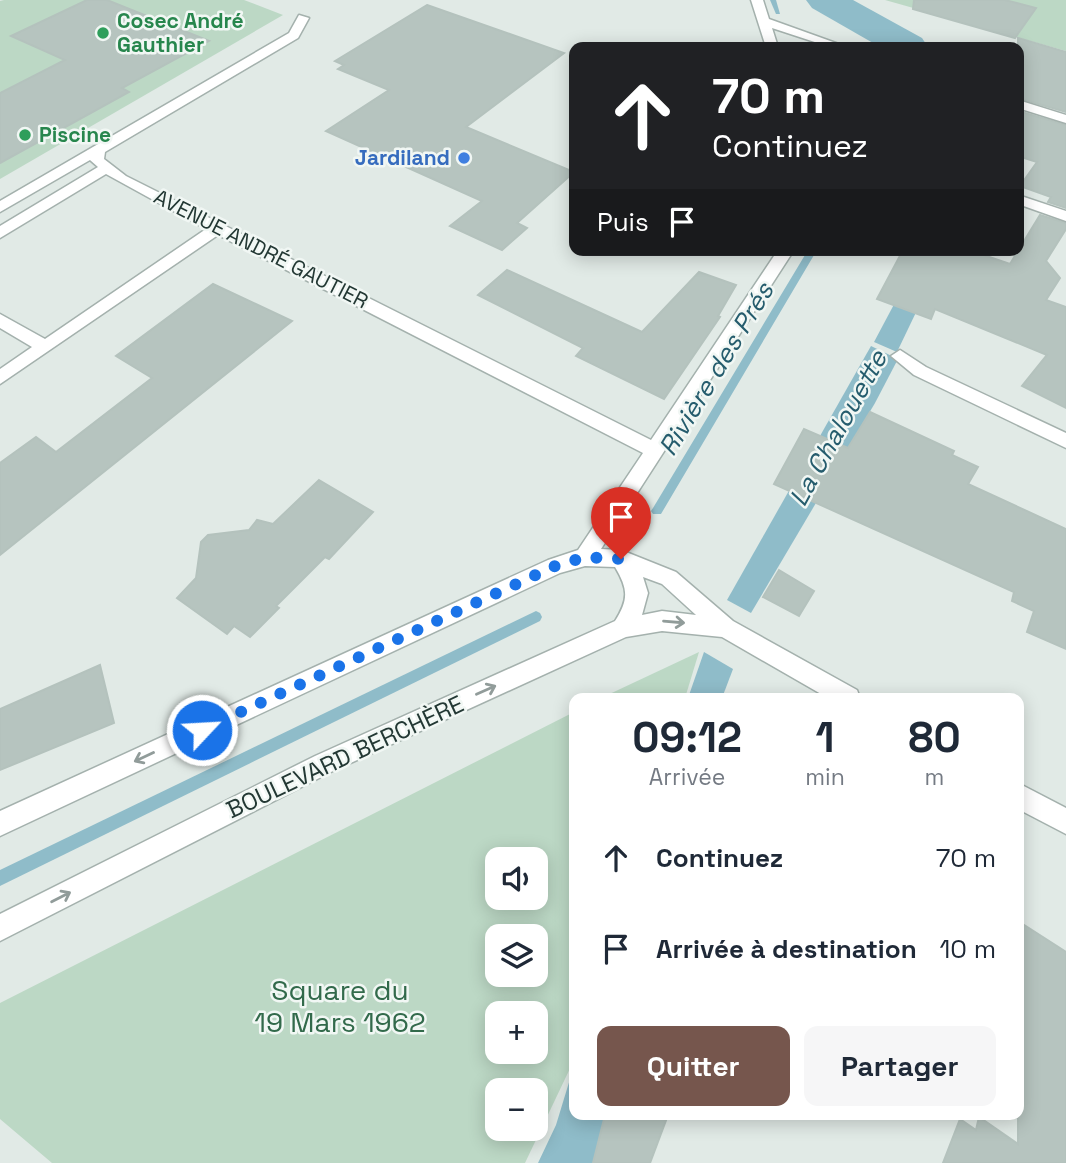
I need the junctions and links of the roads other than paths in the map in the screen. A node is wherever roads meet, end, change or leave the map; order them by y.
1 (757, 0) edge
2 (303, 18) dead end
3 (763, 21) junction
4 (770, 42) edge
5 (826, 42) edge
6 (1024, 106) edge
7 (1066, 119) edge
8 (98, 149) junction
9 (105, 169) junction
10 (1024, 201) edge
11 (0, 207) edge
12 (1066, 216) edge
13 (219, 227) junction
14 (0, 233) edge
15 (782, 256) edge
16 (0, 320) edge
17 (45, 346) junction
18 (900, 356) dead end
19 (0, 377) edge
20 (1066, 441) edge
21 (656, 451) junction
22 (585, 557) junction
23 (621, 559) junction
24 (623, 628) junction
25 (725, 628) junction
26 (840, 693) edge
27 (1024, 797) edge
28 (1066, 821) edge
29 (0, 824) edge
30 (0, 928) edge

1 - 3 street
2 - 8 street
3 - 4 street
3 - 5 street
6 - 7 street
8 - 9 street
8 - 11 street
9 - 13 street, AVENUE ANDRÉ GAUTIER
9 - 14 street
10 - 12 street
13 - 17 street
13 - 21 street, AVENUE ANDRÉ GAUTIER
15 - 21 street
16 - 17 street
17 - 19 street
18 - 20 street
21 - 22 street
22 - 23 street
22 -> 29 street
23 - 24 street
23 - 25 street
24 -> 25 street, BOULEVARD BERCHÈRE
30 -> 24 street, BOULEVARD BERCHÈRE
25 - 26 street
27 - 28 street

